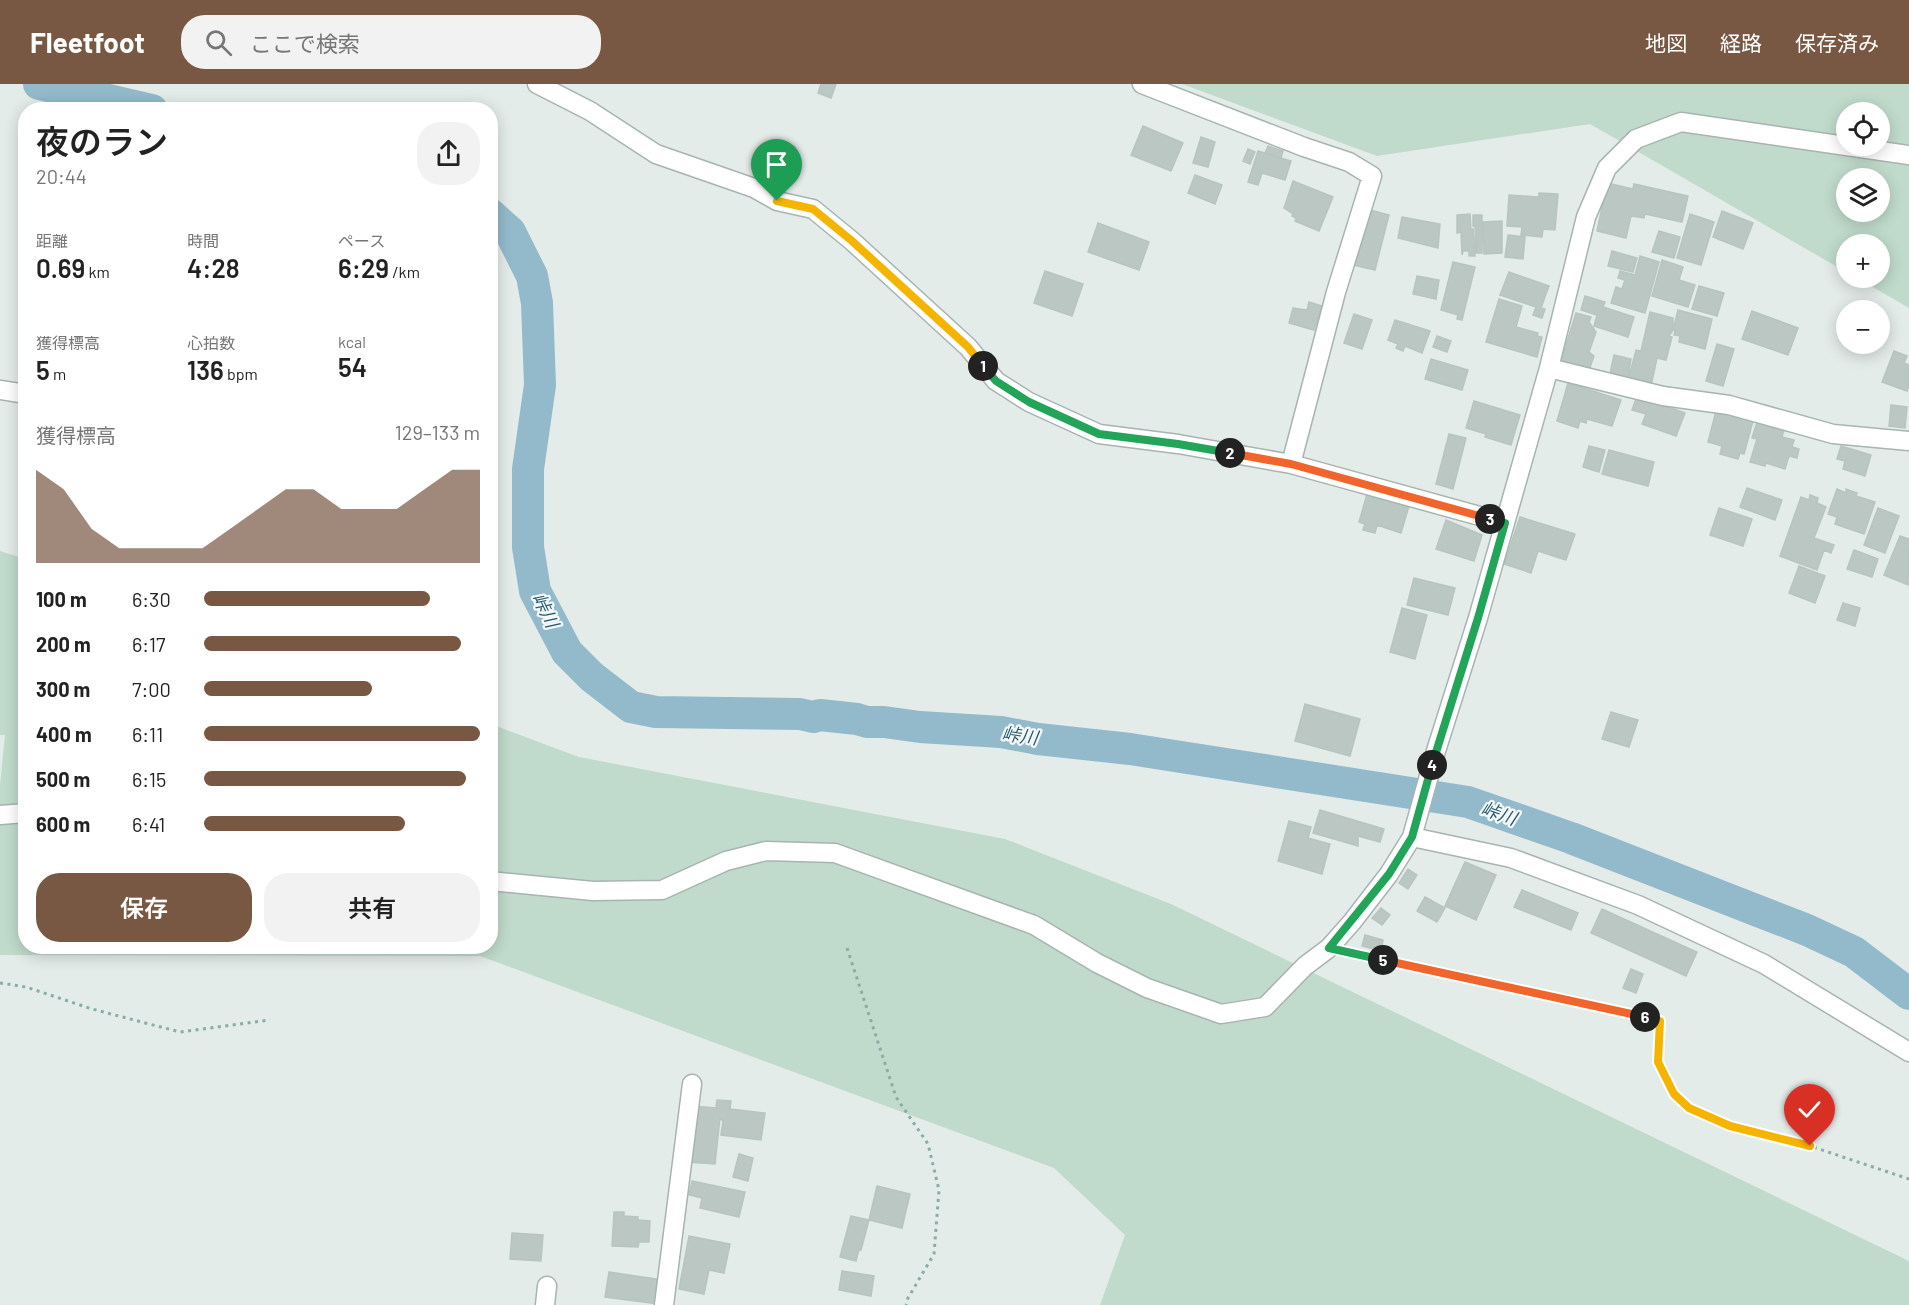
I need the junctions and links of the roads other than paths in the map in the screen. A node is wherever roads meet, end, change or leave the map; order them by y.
1 (537, 84) edge
2 (1142, 84) edge
3 (1909, 155) edge
4 (1549, 368) junction
5 (0, 390) edge
6 (18, 393) edge
7 (1909, 441) edge
8 (1291, 464) junction
9 (1505, 523) junction
10 (18, 814) edge
11 (0, 815) edge
12 (1412, 837) junction
13 (498, 882) edge
14 (1909, 1052) edge
15 (692, 1084) dead end
16 (547, 1286) dead end
17 (545, 1305) edge
18 (664, 1305) edge

1 - 8 street
2 - 8 street
3 - 4 street
4 - 7 street
4 - 9 street
5 - 6 street
8 - 9 street
9 - 12 street
10 - 11 street
12 - 13 street
12 - 14 street
15 - 18 street
16 - 17 street

